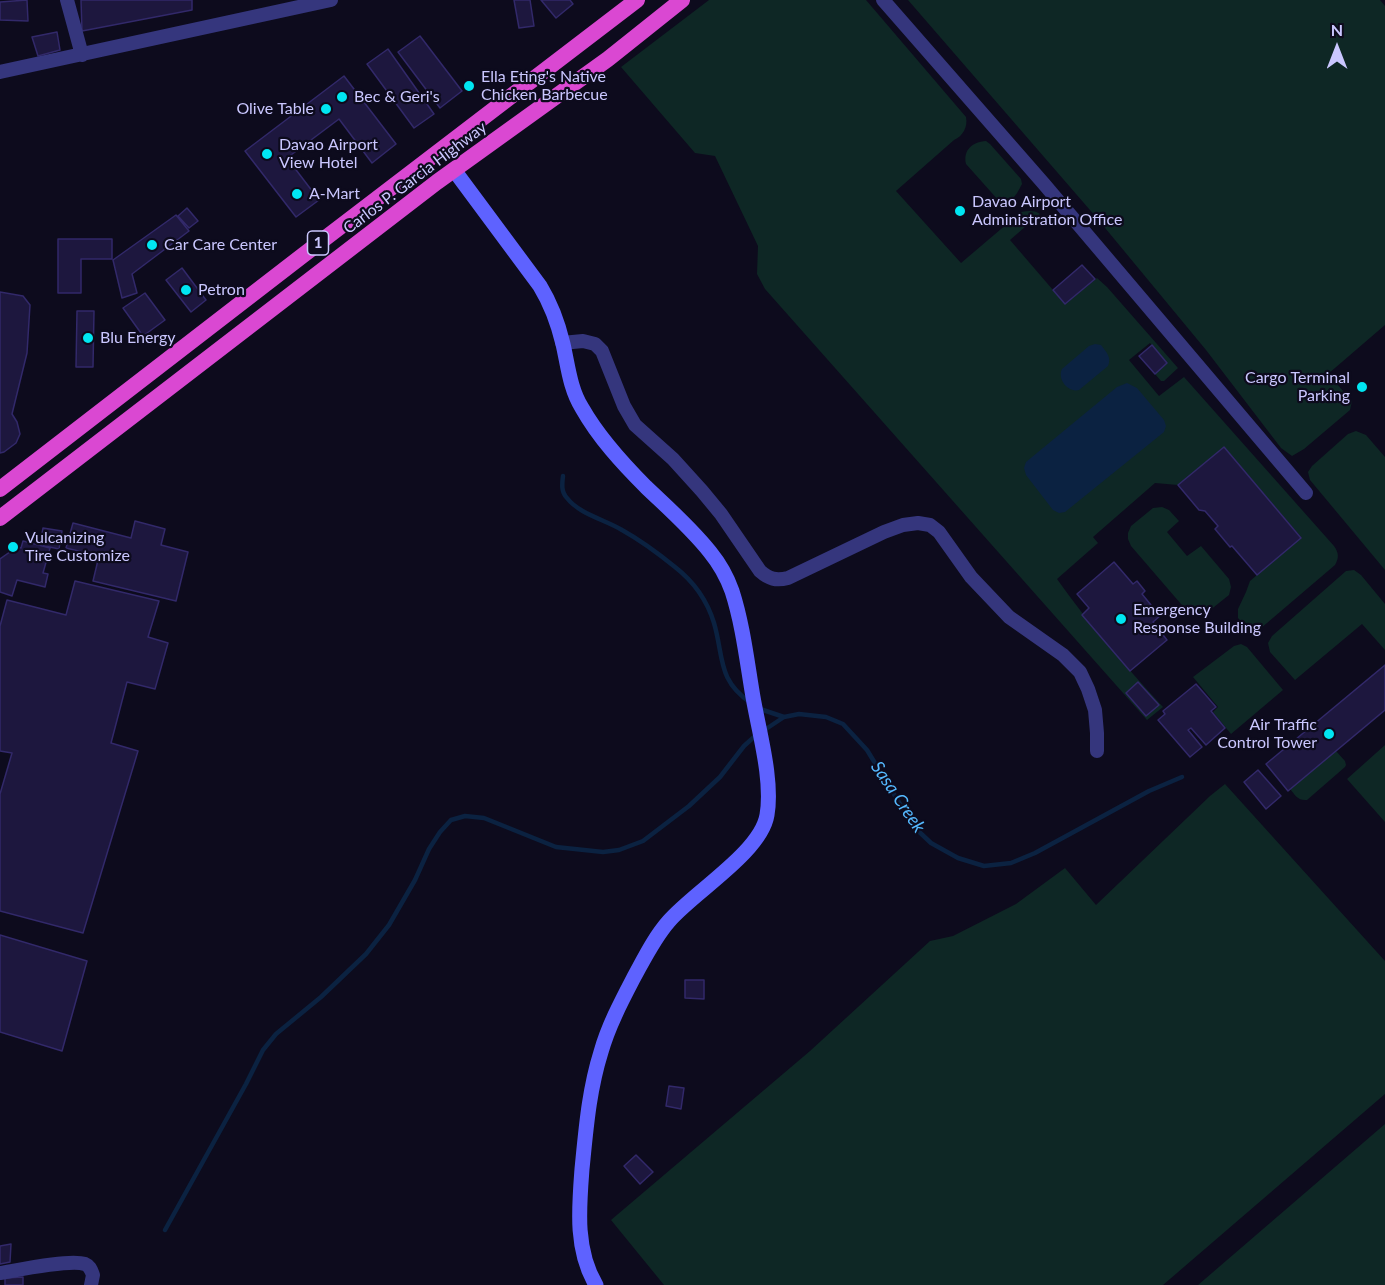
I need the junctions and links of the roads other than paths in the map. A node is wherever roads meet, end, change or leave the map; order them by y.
1 (67, 0) edge
2 (331, 0) edge
3 (637, 0) edge
4 (682, 0) edge
5 (884, 0) edge
6 (591, 36) junction
7 (82, 55) junction
8 (608, 58) junction
9 (0, 72) edge
10 (454, 170) junction
11 (361, 210) junction
12 (376, 230) junction
13 (562, 343) junction
14 (0, 489) edge
15 (1306, 493) dead end
16 (0, 518) edge
17 (1097, 751) dead end
18 (0, 1272) edge
19 (91, 1285) edge
20 (596, 1285) edge

1 - 7 street
2 - 7 street
3 - 6 highway, Carlos P. Garcia Highway / 1
4 - 8 highway, Carlos P. Garcia Highway / 1
5 - 15 street
6 - 8 highway
6 - 11 highway, Carlos P. Garcia Highway / 1
7 - 9 street
8 - 10 highway, Carlos P. Garcia Highway / 1
10 - 12 highway, Carlos P. Garcia Highway / 1
10 - 13 main road
11 - 12 highway
11 - 14 highway, Carlos P. Garcia Highway / 1
12 - 16 highway, Carlos P. Garcia Highway / 1
13 - 17 street
13 - 20 main road
18 - 19 street

